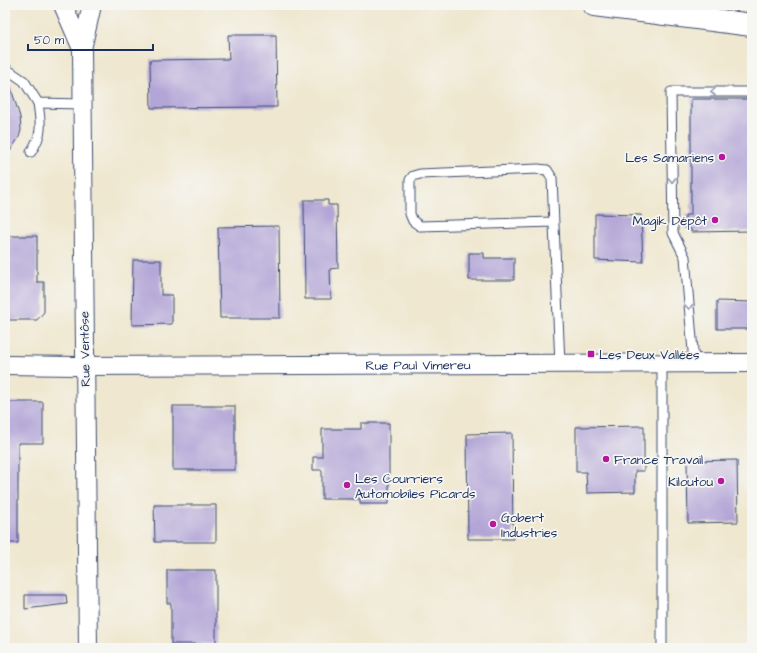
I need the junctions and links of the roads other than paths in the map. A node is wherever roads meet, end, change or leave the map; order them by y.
1 (63, 5) edge
2 (92, 5) edge
3 (594, 5) edge
4 (752, 25) edge
5 (82, 49) junction
6 (5, 68) edge
7 (752, 92) edge
8 (38, 103) junction
9 (82, 104) junction
10 (31, 152) dead end
11 (553, 222) junction
12 (5, 364) edge
13 (560, 364) junction
14 (662, 364) junction
15 (694, 364) junction
16 (752, 364) edge
17 (84, 366) junction
18 (88, 648) edge
19 (662, 648) edge

1 - 5 street, Rue Ventôse
2 - 5 street, Rue Ventôse
3 - 4 main road
5 - 9 street, Rue Ventôse
6 - 8 lane
7 -> 15 lane
8 - 9 lane
8 - 10 lane
9 - 17 street, Rue Ventôse
11 - 11 lane
11 - 13 lane
12 - 17 street, Rue Paul Vimereu
13 - 14 street, Rue Paul Vimereu
13 - 17 street, Rue Paul Vimereu
14 - 15 street, Rue Paul Vimereu
14 - 19 lane
15 - 16 street, Rue Paul Vimereu
17 - 18 street, Rue Ventôse

